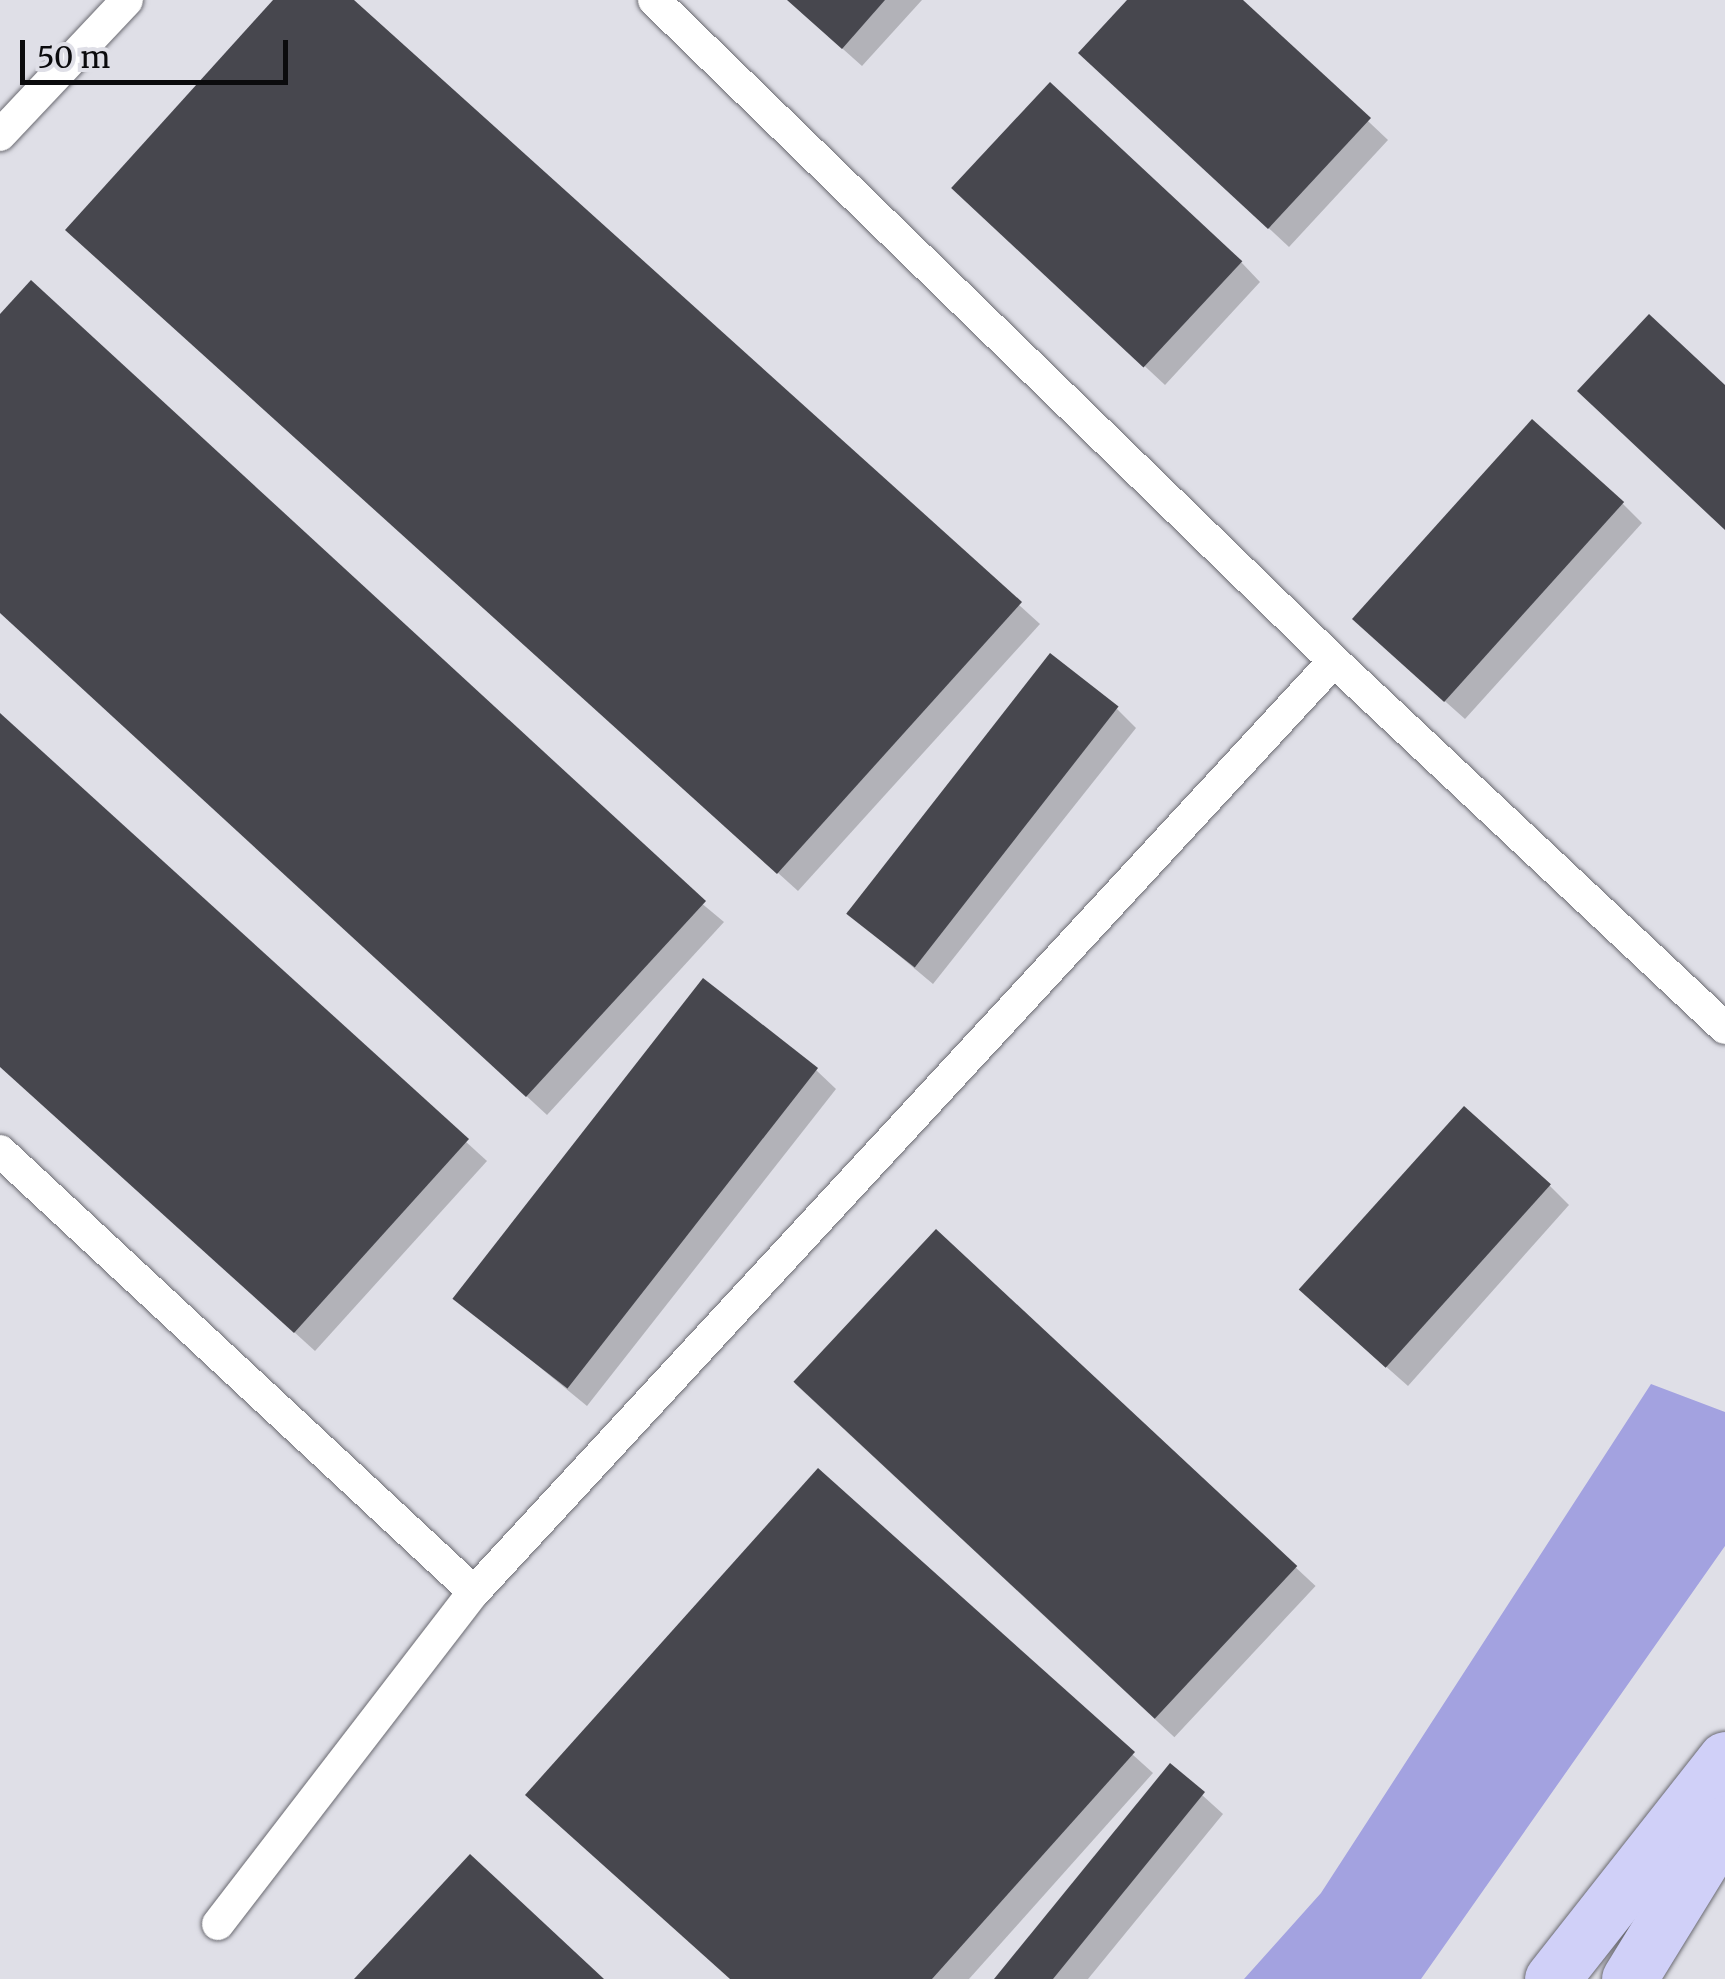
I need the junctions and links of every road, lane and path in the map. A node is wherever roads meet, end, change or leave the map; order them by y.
1 (127, 0) edge
2 (654, 0) edge
3 (0, 135) edge
4 (1334, 661) junction
5 (1725, 1028) edge
6 (0, 1151) edge
7 (474, 1592) junction
8 (1725, 1759) edge
9 (1725, 1822) edge
10 (218, 1924) dead end
11 (1552, 1979) edge
12 (1629, 1979) edge

1 - 3 street
2 - 4 street
4 - 5 street
4 - 7 street
6 - 7 street
7 - 10 street
8 - 11 highway
9 - 12 highway

